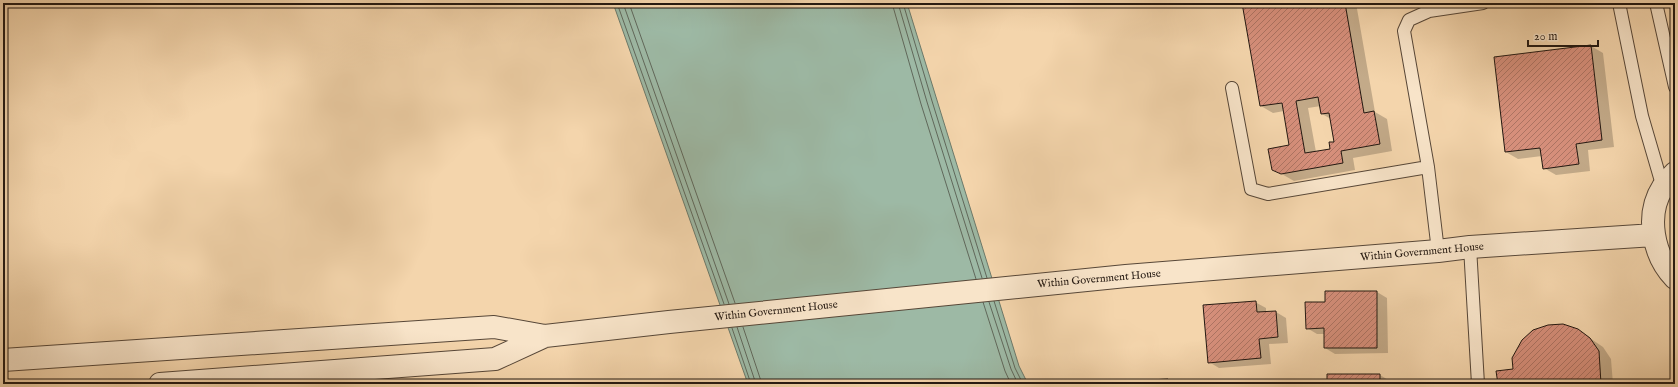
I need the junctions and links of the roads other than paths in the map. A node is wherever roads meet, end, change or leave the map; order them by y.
1 (1483, 3) edge
2 (1620, 3) edge
3 (1656, 3) edge
4 (1675, 87) edge
5 (1232, 88) dead end
6 (1428, 166) junction
7 (1669, 180) edge
8 (1654, 235) junction
9 (1470, 247) junction
10 (1438, 251) junction
11 (1675, 278) edge
12 (545, 336) junction
13 (3, 360) edge
14 (160, 384) edge
15 (1478, 384) edge

1 - 6 lane
2 - 7 lane
3 - 4 lane
5 - 6 lane
6 - 10 lane
7 - 8 street
8 - 9 street, Within Government House
8 - 11 street
9 - 10 street, Within Government House
9 - 15 lane
10 - 12 street, Within Government House
12 - 13 street
12 - 14 street

